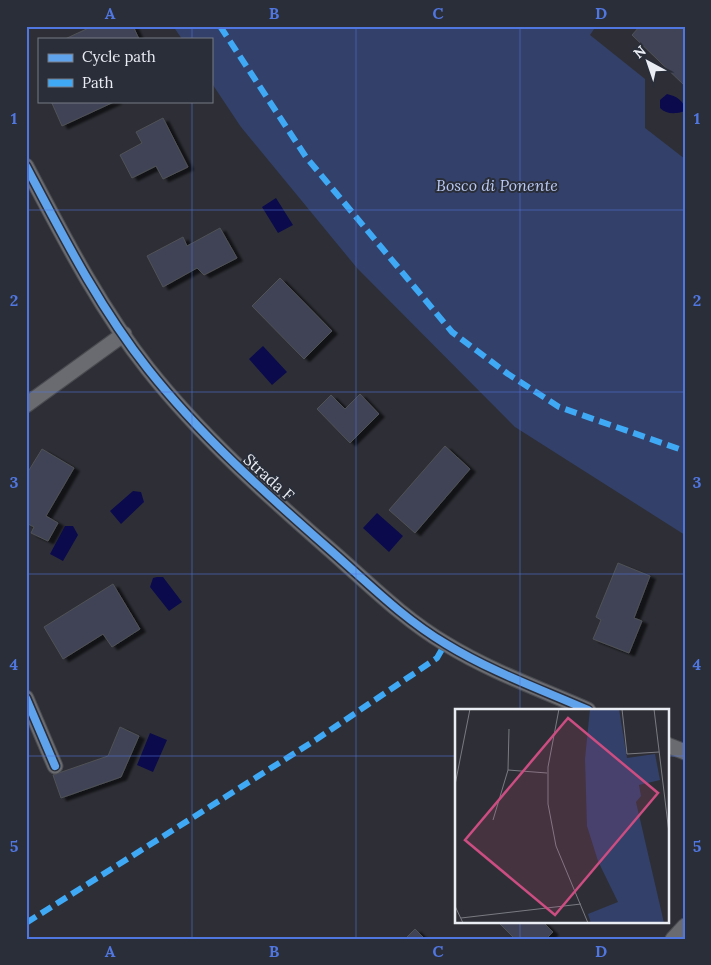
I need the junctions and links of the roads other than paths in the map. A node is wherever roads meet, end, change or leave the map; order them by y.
1 (26, 166) edge
2 (124, 334) junction
3 (26, 406) edge
4 (26, 698) edge
5 (586, 709) edge
6 (668, 745) edge
7 (685, 752) edge
8 (55, 766) dead end
9 (685, 926) edge
10 (673, 939) edge

1 - 2 street, Strada F
2 - 3 street
2 - 5 street, Strada F
4 - 8 street
6 - 7 street
9 - 10 street

